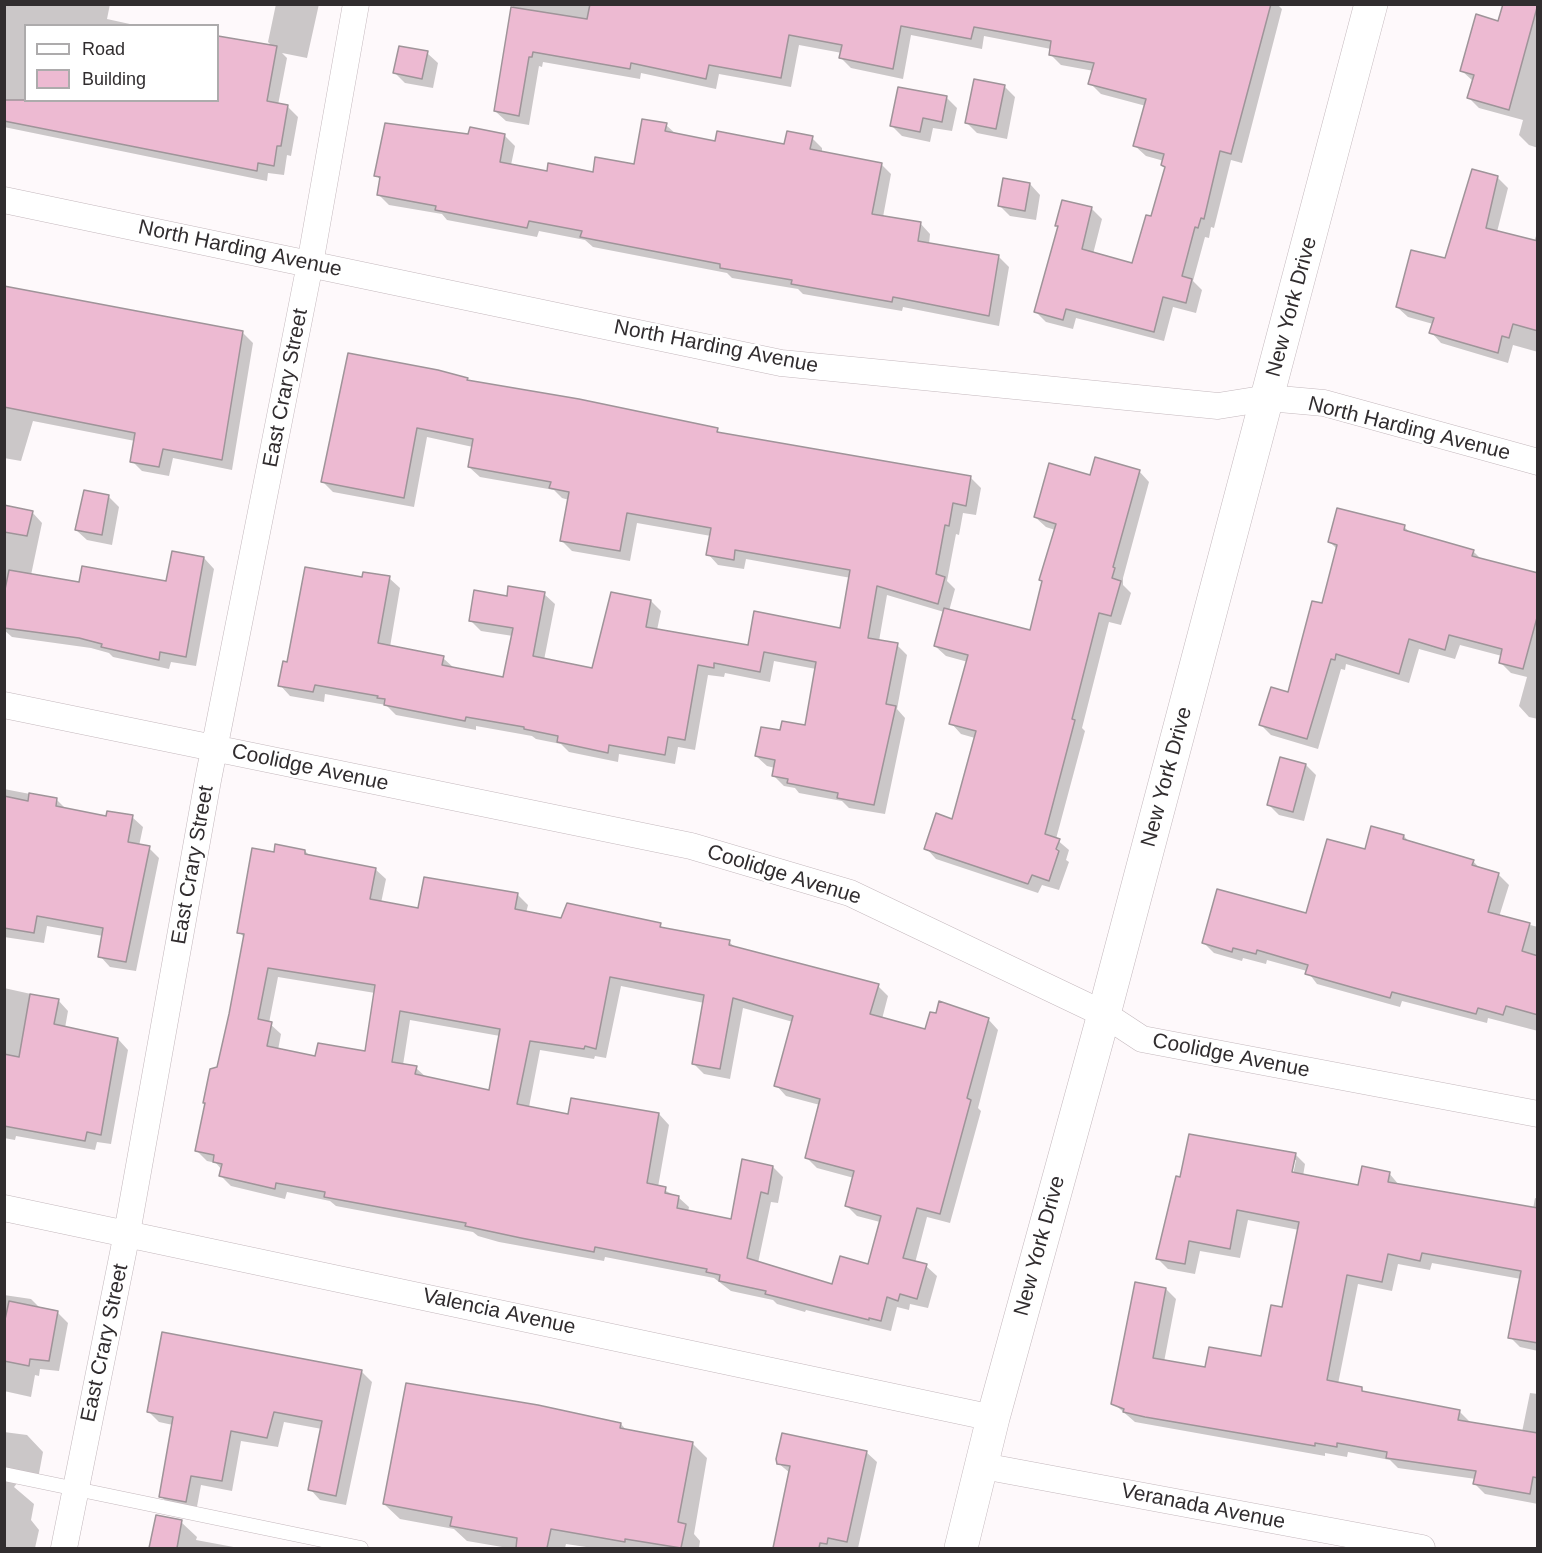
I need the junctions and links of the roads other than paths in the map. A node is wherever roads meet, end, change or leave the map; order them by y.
1 (356, 4) edge
2 (1371, 4) edge
3 (4, 200) edge
4 (310, 264) junction
5 (1268, 398) junction
6 (1538, 462) edge
7 (4, 705) edge
8 (214, 748) junction
9 (1104, 1014) junction
10 (1538, 1114) edge
11 (4, 1208) edge
12 (128, 1233) junction
13 (993, 1418) junction
14 (983, 1466) junction
15 (4, 1474) edge
16 (75, 1488) junction
17 (64, 1548) edge
18 (361, 1548) edge
19 (961, 1548) edge
20 (1422, 1548) edge

1 - 4 street, East Crary Street
2 - 5 street, New York Drive
3 - 4 street, North Harding Avenue
4 - 5 street, North Harding Avenue
4 - 8 street, East Crary Street
5 - 6 street, North Harding Avenue
5 - 9 street, New York Drive
7 - 8 street, Coolidge Avenue
8 - 9 street, Coolidge Avenue
8 - 12 street, East Crary Street
9 - 10 street, Coolidge Avenue
9 - 13 street, New York Drive
11 - 12 street, Valencia Avenue
12 - 13 street, Valencia Avenue
12 - 16 street, East Crary Street
13 - 14 street, New York Drive
14 - 19 street, New York Drive
14 - 20 street, Veranada Avenue
15 - 16 lane
16 - 17 street, East Crary Street
16 - 18 lane

